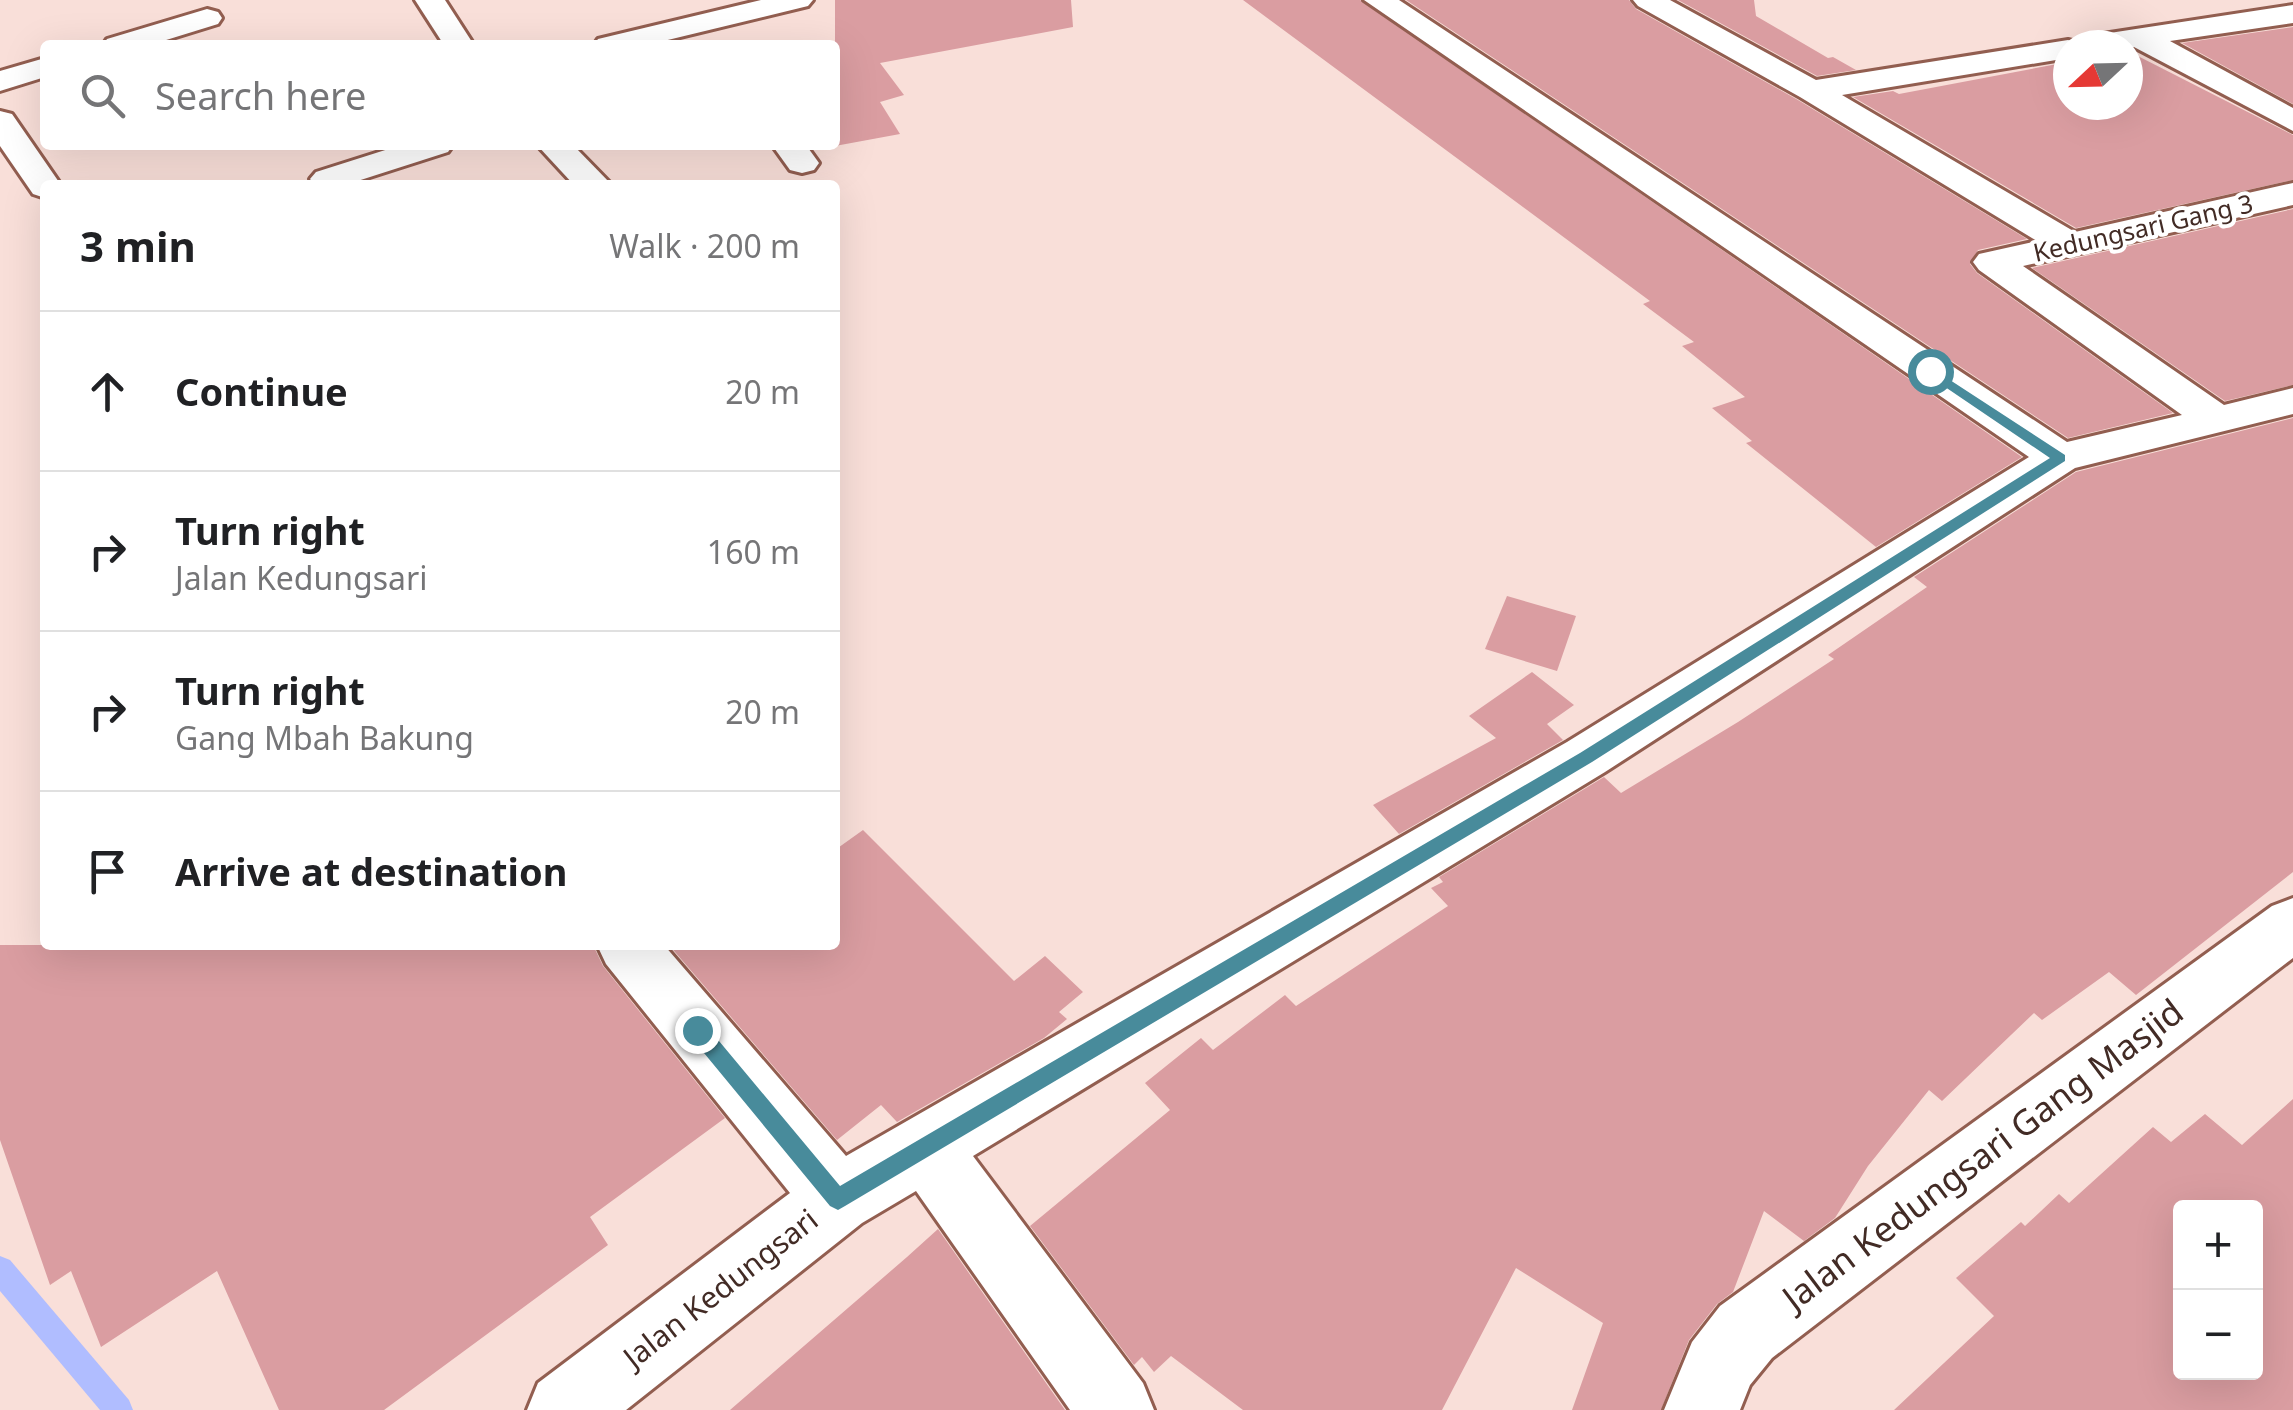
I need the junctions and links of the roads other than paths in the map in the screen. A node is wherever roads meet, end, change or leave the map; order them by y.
1 (430, 0) edge
2 (798, 0) edge
3 (1379, 0) edge
4 (1648, 0) edge
5 (200, 9) edge
6 (2293, 14) edge
7 (693, 23) edge
8 (2143, 36) edge
9 (2143, 39) edge
10 (129, 40) edge
11 (223, 40) edge
12 (456, 40) edge
13 (628, 40) edge
14 (2053, 50) edge
15 (40, 69) edge
16 (0, 81) edge
17 (1811, 90) junction
18 (0, 121) edge
19 (2293, 121) edge
20 (416, 150) edge
21 (560, 150) edge
22 (324, 173) edge
23 (40, 180) edge
24 (589, 180) edge
25 (2293, 194) edge
26 (2069, 244) junction
27 (2293, 401) edge
28 (2218, 420) junction
29 (2060, 458) junction
30 (2293, 924) edge
31 (631, 950) edge
32 (926, 1148) junction
33 (838, 1199) junction
34 (565, 1410) edge
35 (1116, 1410) edge
36 (1702, 1410) edge

1 - 12 street
2 - 7 street
3 - 29 street
4 - 17 street
5 - 10 street
5 - 11 street
6 - 8 street
7 - 13 street
9 - 19 street
14 - 17 street
15 - 16 street
17 - 26 street
18 - 23 street
20 - 22 street
21 - 24 street
25 - 26 street, Kedungsari Gang 3
26 - 28 street, Kedungsari Gang 3
27 - 28 street, Jalan Kedungsari
28 - 29 street, Jalan Kedungsari
29 - 32 street, Jalan Kedungsari
30 - 36 street, Jalan Kedungsari Gang Masjid
31 - 33 street
32 - 33 street, Jalan Kedungsari
32 - 35 street
33 - 34 street, Jalan Kedungsari

